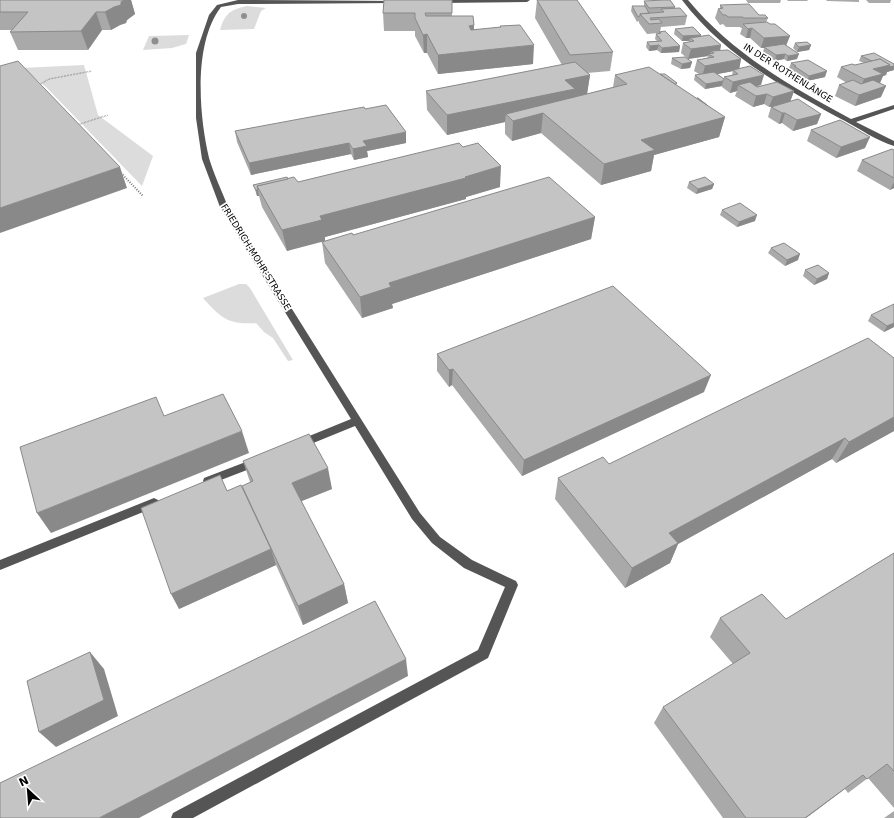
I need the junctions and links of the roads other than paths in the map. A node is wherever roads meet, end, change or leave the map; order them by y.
1 (527, 0) edge
2 (685, 0) edge
3 (406, 1) edge
4 (428, 1) edge
5 (894, 106) edge
6 (851, 121) junction
7 (894, 144) edge
8 (356, 421) junction
9 (291, 448) edge
10 (269, 456) edge
11 (196, 486) edge
12 (167, 497) edge
13 (0, 565) edge
14 (178, 818) edge

1 - 4 street
2 - 6 street, IN DER ROTHENLÄNGE
3 - 8 street, FRIEDRICH-MOHR-STRASSE
5 - 6 street
6 - 7 street, IN DER ROTHENLÄNGE
8 - 9 street
8 - 14 street, FRIEDRICH-MOHR-STRASSE
10 - 11 street
12 - 13 street

